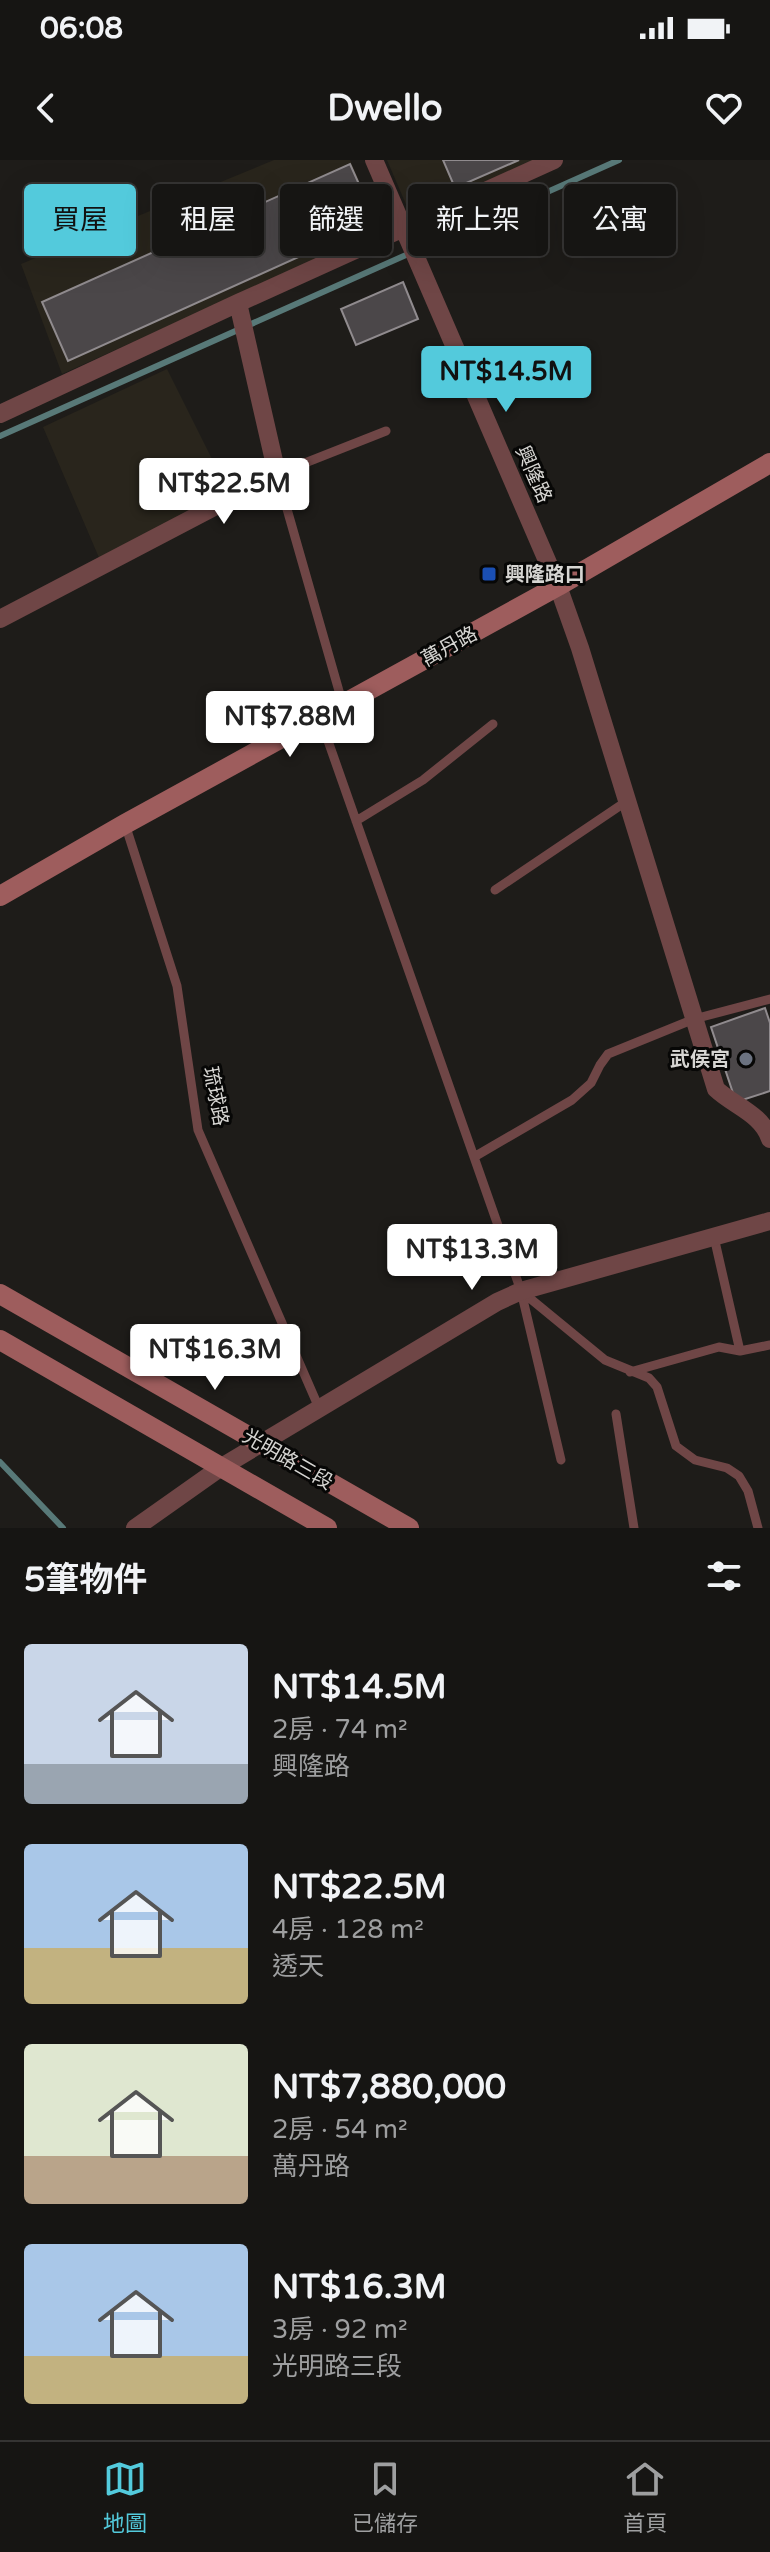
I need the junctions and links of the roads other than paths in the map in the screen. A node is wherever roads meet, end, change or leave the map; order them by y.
1 (374, 160) edge
2 (554, 160) edge
3 (513, 184) edge
4 (408, 242) edge
5 (408, 244) edge
6 (414, 256) edge
7 (241, 319) junction
8 (0, 414) edge
9 (386, 431) dead end
10 (770, 463) edge
11 (277, 474) junction
12 (558, 586) junction
13 (0, 619) edge
14 (343, 705) junction
15 (320, 718) junction
16 (493, 724) dead end
17 (627, 801) junction
18 (356, 821) junction
19 (125, 824) junction
20 (495, 890) dead end
21 (0, 896) edge
22 (770, 999) edge
23 (694, 1019) junction
24 (770, 1139) edge
25 (474, 1157) junction
26 (769, 1226) edge
27 (714, 1236) junction
28 (521, 1291) junction
29 (0, 1294) edge
30 (0, 1340) edge
31 (770, 1345) edge
32 (740, 1351) junction
33 (630, 1372) junction
34 (319, 1408) junction
35 (616, 1414) dead end
36 (260, 1444) junction
37 (561, 1460) dead end
38 (220, 1468) junction
39 (135, 1528) edge
40 (327, 1528) edge
41 (409, 1528) edge
42 (634, 1528) edge
43 (758, 1528) edge

1 - 4 street, 興隆路
2 - 3 street
5 - 7 street
6 - 12 street, 興隆路
7 - 8 street
7 - 11 street
9 - 11 lane
10 - 12 street, 萬丹路
11 - 13 street
11 - 14 lane
12 - 14 street, 萬丹路
12 - 17 street
14 - 15 street, 萬丹路
15 - 18 lane
15 - 19 street, 萬丹路
16 - 18 lane
17 - 20 lane
17 - 23 street
18 - 25 lane
19 - 21 street, 萬丹路
19 - 34 lane, 琉球路
22 - 23 lane
23 - 24 street
23 - 25 lane
25 - 28 lane
26 - 27 street
27 - 28 street
27 - 32 lane
28 - 33 lane
28 - 34 street
28 - 37 lane
29 - 36 street, 光明路三段
30 - 38 street, 光明路三段
31 - 32 lane
32 - 33 lane
33 - 43 lane
34 - 36 street
35 - 42 lane
36 - 38 street
36 - 41 street, 光明路三段
38 - 39 street
38 - 40 street, 光明路三段

